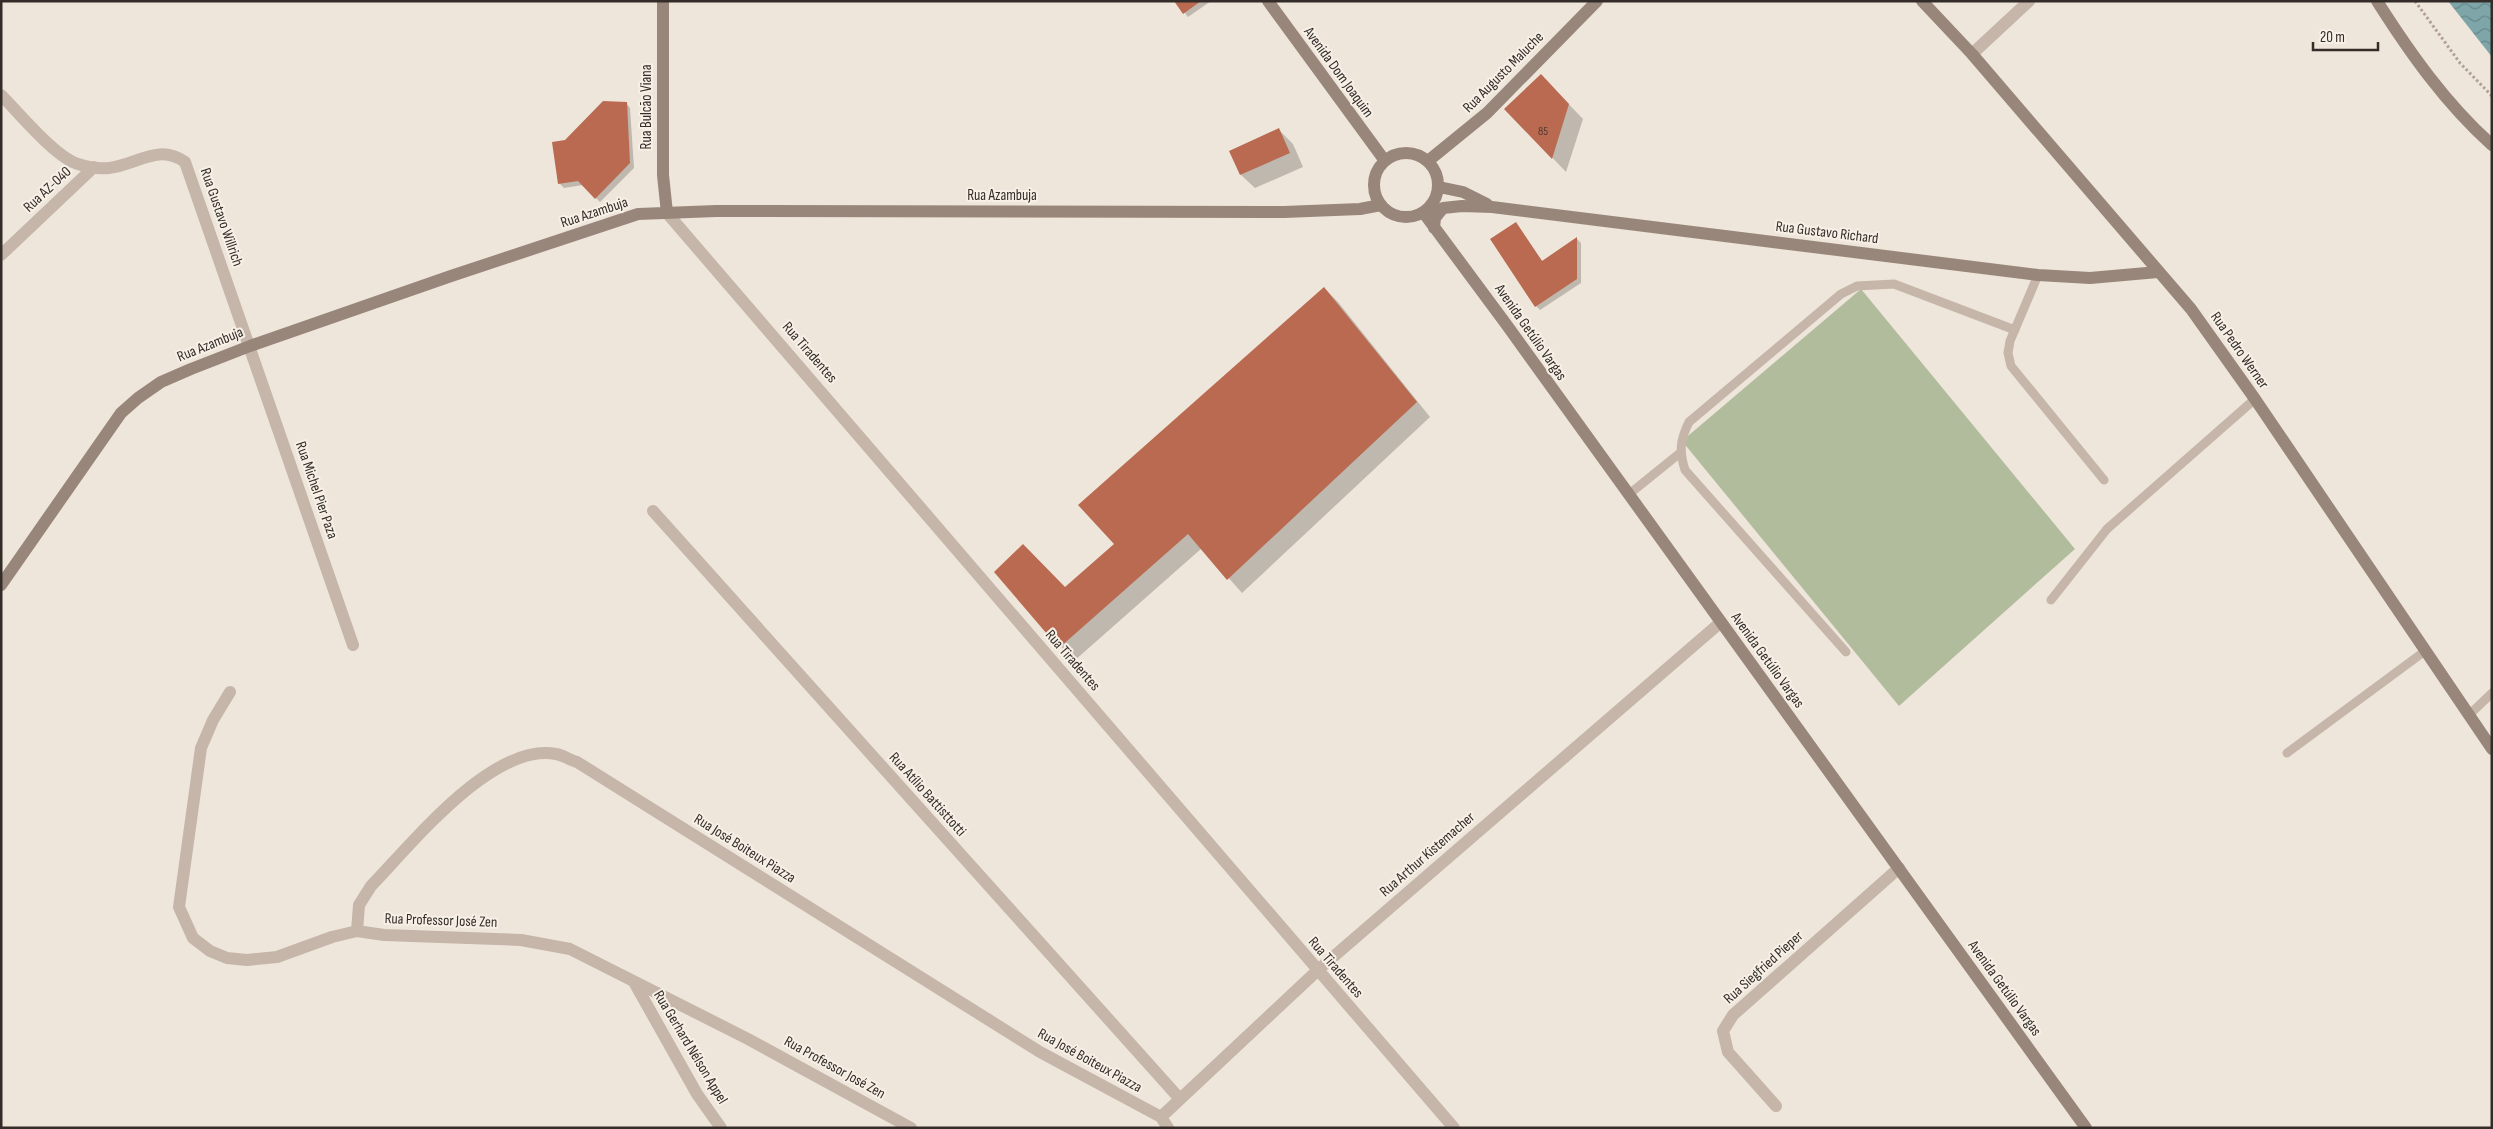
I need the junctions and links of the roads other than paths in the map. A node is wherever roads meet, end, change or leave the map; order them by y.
1 (662, 1) edge
2 (1268, 1) edge
3 (1597, 1) edge
4 (1922, 1) edge
5 (2029, 1) edge
6 (2377, 1) edge
7 (1972, 54) junction
8 (1, 95) edge
9 (2492, 145) edge
10 (1385, 161) junction
11 (1428, 161) junction
12 (94, 167) junction
13 (1439, 187) junction
14 (1381, 205) junction
15 (1492, 207) junction
16 (1422, 212) junction
17 (667, 213) junction
18 (1434, 228) junction
19 (1, 254) edge
20 (2158, 272) junction
21 (2038, 275) junction
22 (2015, 330) junction
23 (250, 346) junction
24 (2255, 398) junction
25 (1680, 452) junction
26 (2104, 480) dead end
27 (1628, 495) junction
28 (653, 511) dead end
29 (1, 585) edge
30 (2051, 600) dead end
31 (1721, 622) junction
32 (353, 645) dead end
33 (2425, 651) junction
34 (1846, 652) dead end
35 (230, 692) dead end
36 (2492, 693) edge
37 (2469, 715) junction
38 (2492, 749) edge
39 (2287, 753) dead end
40 (1898, 868) junction
41 (357, 931) junction
42 (1318, 970) junction
43 (634, 982) junction
44 (1180, 1099) junction
45 (1776, 1106) dead end
46 (1164, 1122) edge
47 (721, 1128) edge
48 (911, 1128) edge
49 (1454, 1128) edge
50 (2086, 1128) edge

1 - 17 main road, Rua Bulcão Viana
2 - 10 main road, Avenida Dom Joaquim
3 - 11 main road, Rua Augusto Maluche
4 - 7 main road, Rua Pedro Werner
5 - 7 street
6 - 9 main road
7 - 20 main road, Rua Pedro Werner
8 - 12 street, Rua Gustavo Willrich
10 - 11 main road
10 - 14 main road
11 - 13 main road
12 - 19 street, Rua AZ-040
12 - 23 street, Rua Gustavo Willrich
13 - 15 main road, Rua Gustavo Richard
13 - 16 main road
14 - 16 main road
14 - 17 main road, Rua Azambuja
15 - 18 main road, Rua Gustavo Richard
15 - 21 main road, Rua Gustavo Richard
16 - 18 main road, Avenida Getúlio Vargas
17 - 23 main road, Rua Azambuja
17 - 42 street, Rua Tiradentes
18 - 27 main road, Avenida Getúlio Vargas
20 - 21 main road, Rua Gustavo Richard
20 - 24 main road, Rua Pedro Werner
21 - 22 lane
22 - 25 lane
22 - 26 lane
23 - 29 main road, Rua Azambuja
23 - 32 street, Rua Michel Pier Paza
24 - 30 lane
24 - 33 main road, Rua Pedro Werner
25 - 27 lane
25 - 34 lane
27 - 31 main road, Avenida Getúlio Vargas
28 - 44 street, Rua Atílio Battisttotti
31 - 40 main road, Avenida Getúlio Vargas
31 - 42 street, Rua Arthur Kistemacher
33 - 37 main road, Rua Pedro Werner
33 - 39 lane
35 - 41 street, Rua Professor José Zen
36 - 37 lane
37 - 38 main road, Rua Pedro Werner
40 - 45 street, Rua Siegfried Pieper
40 - 50 main road, Avenida Getúlio Vargas
41 - 43 street, Rua Professor José Zen
41 - 46 street, Rua José Boiteux Piazza
42 - 44 street, Rua Arthur Kistemacher
42 - 49 street, Rua Tiradentes
43 - 47 street, Rua Gerhard Nélson Appel
43 - 48 street, Rua Professor José Zen
44 - 46 street, Rua Arthur Kistemacher

